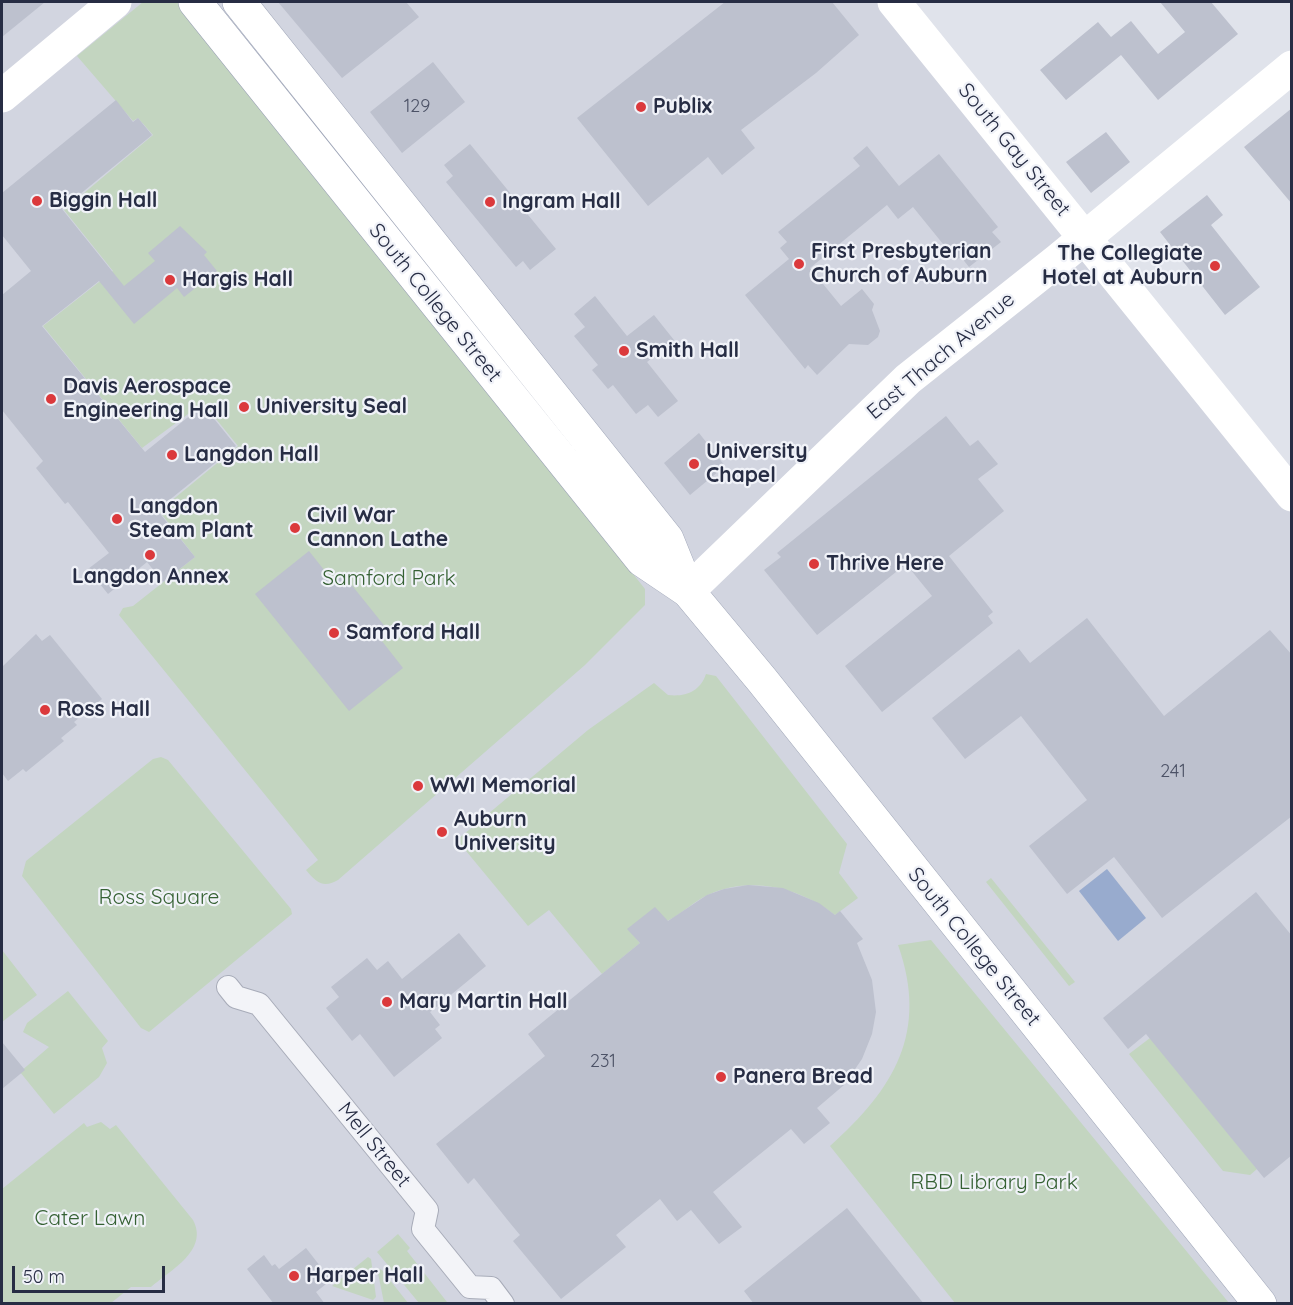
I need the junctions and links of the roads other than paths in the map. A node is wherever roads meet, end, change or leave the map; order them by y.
1 (115, 2) edge
2 (195, 2) edge
3 (239, 2) edge
4 (894, 2) edge
5 (1292, 67) edge
6 (2, 96) edge
7 (1084, 238) junction
8 (1292, 495) edge
9 (688, 591) junction
10 (228, 987) dead end
11 (503, 1304) edge
12 (1260, 1304) edge

1 - 6 main road
2 - 9 main road, South College Street
3 - 9 main road, South College Street
4 - 7 main road, South Gay Street
5 - 7 main road, East Thach Avenue
7 - 8 main road, South Gay Street
7 - 9 main road, East Thach Avenue
9 - 12 main road, South College Street
10 - 11 street, Mell Street

